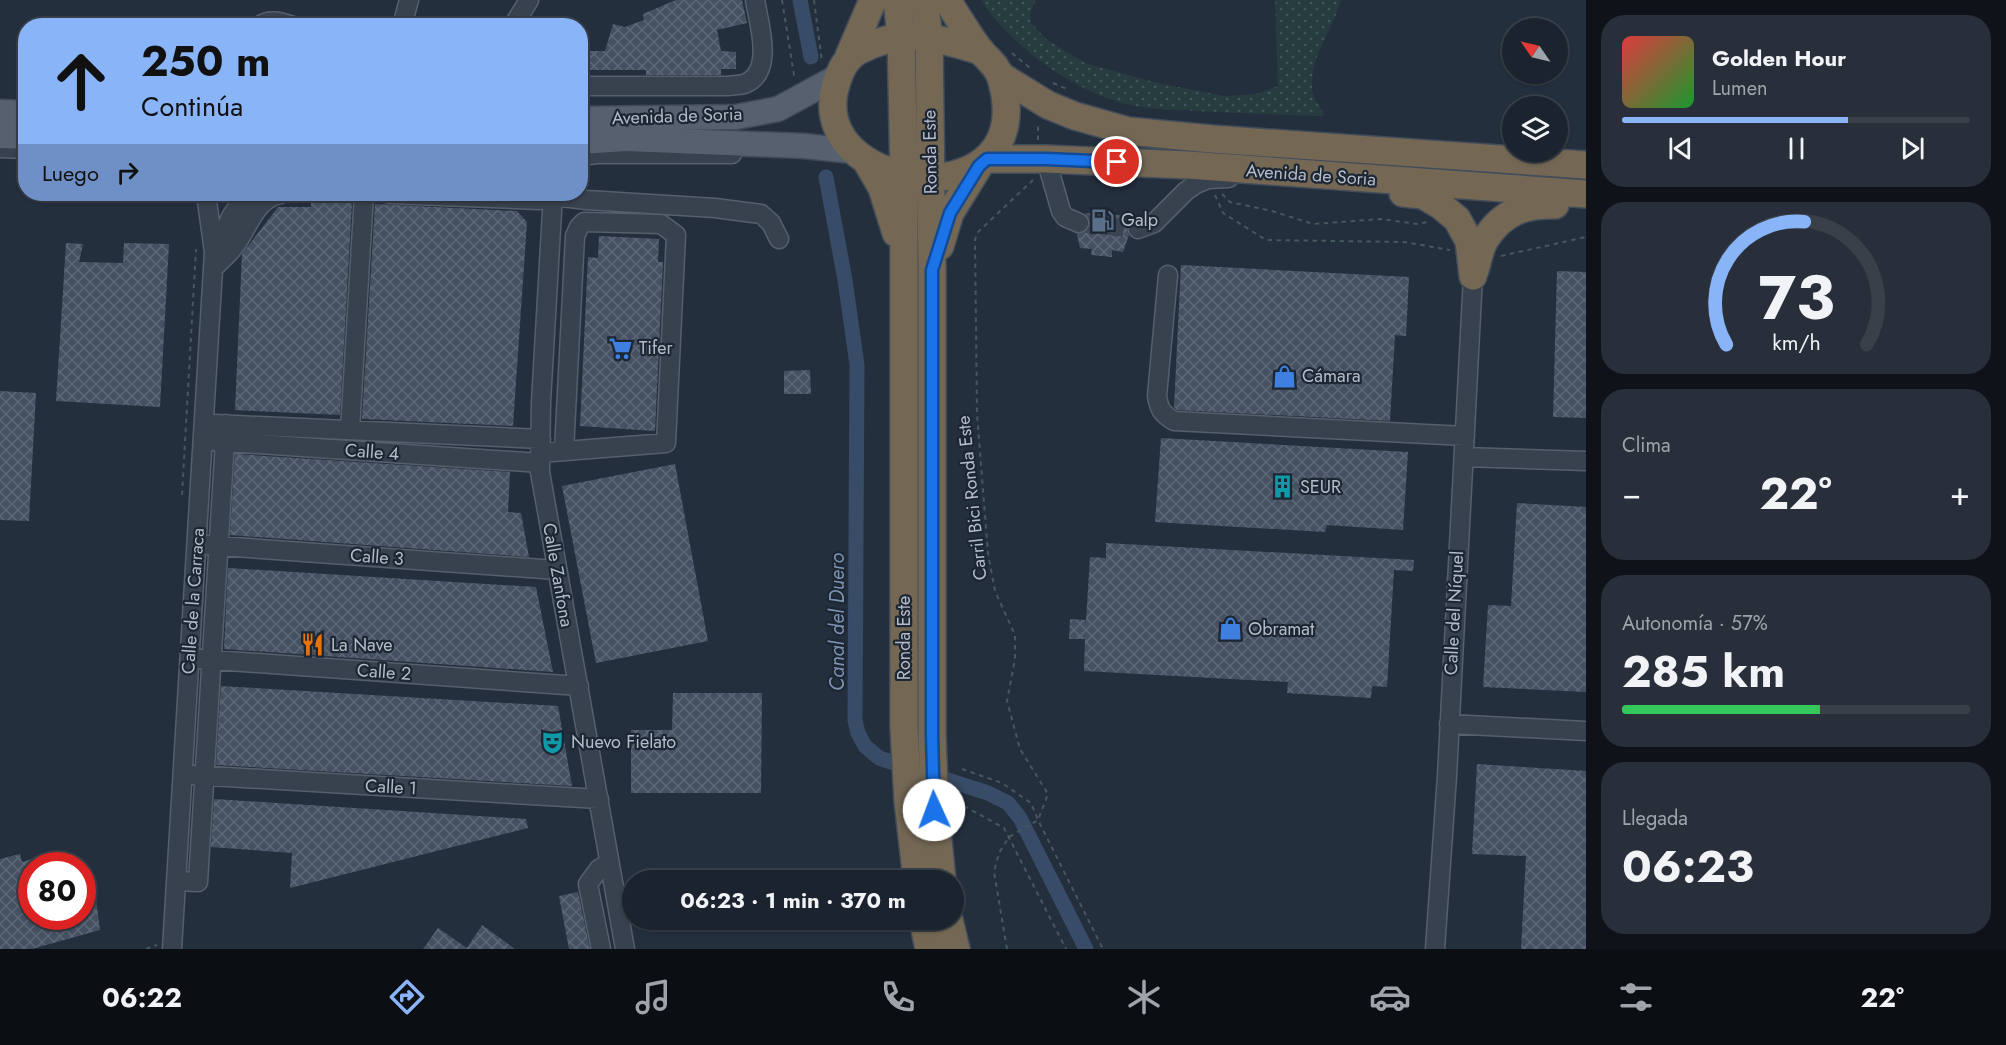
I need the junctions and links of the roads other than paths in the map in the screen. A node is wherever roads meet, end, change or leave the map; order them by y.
1 (409, 0) edge
2 (529, 0) edge
3 (756, 0) edge
4 (873, 0) edge
5 (897, 0) edge
6 (924, 0) edge
7 (947, 0) edge
8 (404, 18) edge
9 (518, 18) edge
10 (901, 36) junction
11 (929, 38) junction
12 (994, 59) junction
13 (836, 65) junction
14 (588, 86) edge
15 (1050, 91) junction
16 (0, 112) edge
17 (18, 113) edge
18 (588, 119) edge
19 (0, 136) edge
20 (18, 137) edge
21 (588, 141) edge
22 (804, 146) junction
23 (0, 148) edge
24 (1502, 148) edge
25 (18, 149) edge
26 (1568, 153) edge
27 (1586, 154) edge
28 (588, 155) edge
29 (859, 157) junction
30 (983, 163) junction
31 (1040, 164) junction
32 (1586, 165) edge
33 (1277, 173) junction
34 (917, 176) junction
35 (1586, 194) edge
36 (588, 200) edge
37 (207, 201) edge
38 (242, 201) edge
39 (265, 201) edge
40 (364, 201) edge
41 (553, 201) edge
42 (1586, 205) edge
43 (1079, 223) tunnel mouth
44 (1138, 229) tunnel mouth
45 (779, 238) dead end
46 (214, 260) junction
47 (904, 261) junction
48 (1474, 264) junction
49 (549, 266) junction
50 (574, 269) junction
51 (932, 270) junction
52 (1168, 275) dead end
53 (350, 430) junction
54 (203, 432) junction
55 (225, 433) junction
56 (1465, 436) junction
57 (564, 451) junction
58 (540, 452) junction
59 (1464, 457) junction
60 (1586, 462) edge
61 (196, 544) junction
62 (218, 546) junction
63 (557, 570) junction
64 (189, 658) junction
65 (212, 660) junction
66 (579, 686) junction
67 (1449, 724) junction
68 (1586, 731) edge
69 (182, 774) junction
70 (205, 776) junction
71 (599, 799) junction
72 (609, 863) junction
73 (916, 870) edge
74 (941, 870) edge
75 (176, 881) junction
76 (925, 930) edge
77 (951, 930) edge
78 (172, 949) edge
79 (601, 949) edge
80 (625, 949) edge
81 (929, 949) edge
82 (956, 949) edge
83 (1435, 949) edge

1 - 8 street
2 - 9 street
3 - 14 street
4 - 13 highway
5 - 10 highway, Ronda Este
6 - 11 highway, Ronda Este
7 - 12 highway
10 - 11 highway
10 - 13 highway
10 - 34 highway, Ronda Este
11 - 12 highway
11 - 34 highway, Ronda Este
12 - 15 highway, Avenida de Soria
12 - 30 highway
13 - 18 main road, Avenida de Soria
13 - 29 highway
15 - 24 street, Avenida de Soria
15 - 32 highway, Avenida de Soria
16 - 17 main road
19 - 20 main road
21 - 22 main road, Avenida de Soria
22 - 28 street, Avenida de Soria
22 - 29 main road, Avenida de Soria
23 - 25 street
26 - 27 street
29 - 34 highway
29 - 47 highway
30 - 31 highway, Avenida de Soria
30 - 34 highway, Avenida de Soria
30 - 51 highway
31 - 33 highway, Avenida de Soria
31 - 43 street
33 - 35 highway, Avenida de Soria
33 - 44 street
33 - 48 highway
34 - 47 highway, Ronda Este
34 - 51 highway, Ronda Este
36 - 45 street
37 - 46 street, Calle de la Carraca
38 - 46 street, Calle de la Carraca
39 - 46 street
40 - 53 street
41 - 49 street, Calle Zanfona
42 - 48 highway
46 - 54 street, Calle de la Carraca
47 - 73 highway, Ronda Este
48 - 56 street, Calle del Níquel
49 - 50 street
49 - 58 street, Calle Zanfona
50 - 57 street
50 - 57 street
51 - 74 highway, Ronda Este
52 - 56 street
53 - 55 street
53 - 58 street
54 - 55 street
54 - 61 street, Calle de la Carraca
55 - 58 street, Calle 4
55 - 62 street
56 - 59 street, Calle del Níquel
57 - 58 street
58 - 63 street, Calle Zanfona
59 - 60 street
59 - 67 street, Calle del Níquel
61 - 62 street, Calle 3
61 - 64 street, Calle de la Carraca
62 - 63 street, Calle 3
62 - 65 street
63 - 66 street, Calle Zanfona
64 - 65 street, Calle 2
64 - 69 street, Calle de la Carraca
65 - 66 street, Calle 2
65 - 70 street
66 - 71 street, Calle Zanfona
67 - 68 street
67 - 83 street, Calle del Níquel
69 - 70 street, Calle 1
69 - 75 street, Calle de la Carraca
70 - 71 street, Calle 1
70 - 75 street
71 - 72 street, Calle Zanfona
72 - 79 street
72 - 80 street, Calle Zanfona
75 - 78 street, Calle de la Carraca
76 - 81 highway
77 - 82 highway

